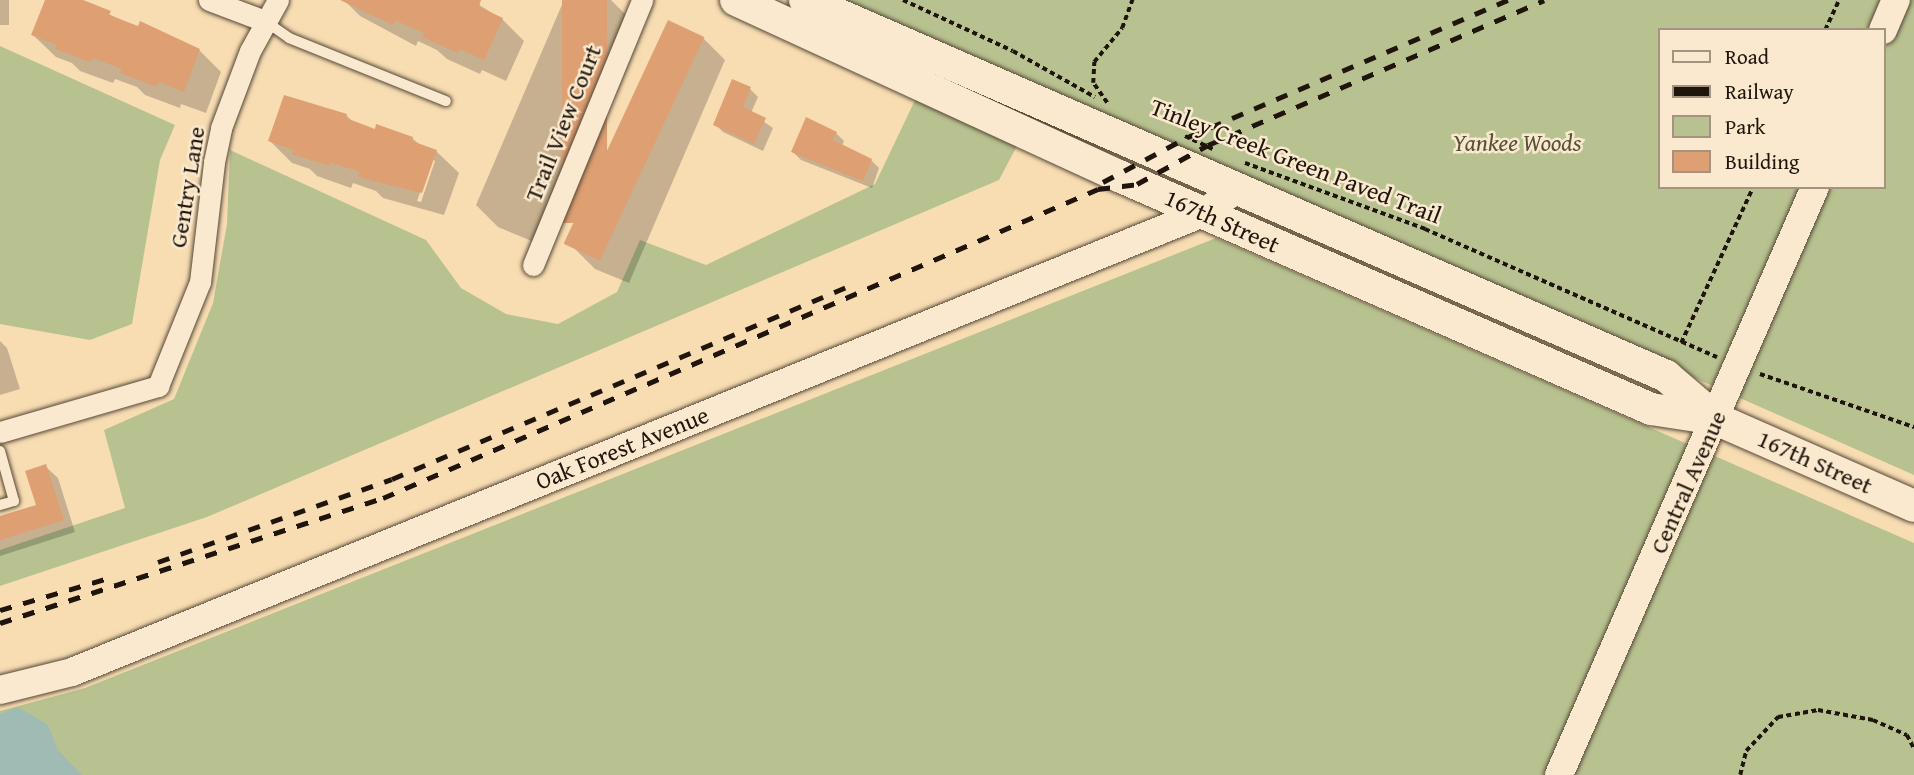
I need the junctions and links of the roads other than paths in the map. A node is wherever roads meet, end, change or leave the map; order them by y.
1 (209, 0) edge
2 (278, 0) edge
3 (642, 0) edge
4 (736, 0) edge
5 (805, 0) edge
6 (1896, 0) edge
7 (265, 21) junction
8 (1884, 28) edge
9 (446, 101) dead end
10 (1237, 175) junction
11 (1814, 189) edge
12 (1203, 212) junction
13 (533, 265) dead end
14 (1716, 419) junction
15 (0, 432) edge
16 (0, 451) edge
17 (0, 505) edge
18 (1914, 506) edge
19 (0, 690) edge
20 (1559, 775) edge

1 - 7 street
2 - 7 street, Gentry Lane
3 - 13 street, Trail View Court
4 - 12 main road, 167th Street
5 - 10 main road, 167th Street
6 - 8 street
7 - 9 lane
7 - 15 street, Gentry Lane
10 - 12 street, Oak Forest Avenue
10 - 14 main road, 167th Street
11 - 14 street, Central Avenue
12 - 14 main road, 167th Street
12 - 19 street, Oak Forest Avenue
14 - 18 main road, 167th Street
14 - 20 street, Central Avenue
16 - 17 lane

